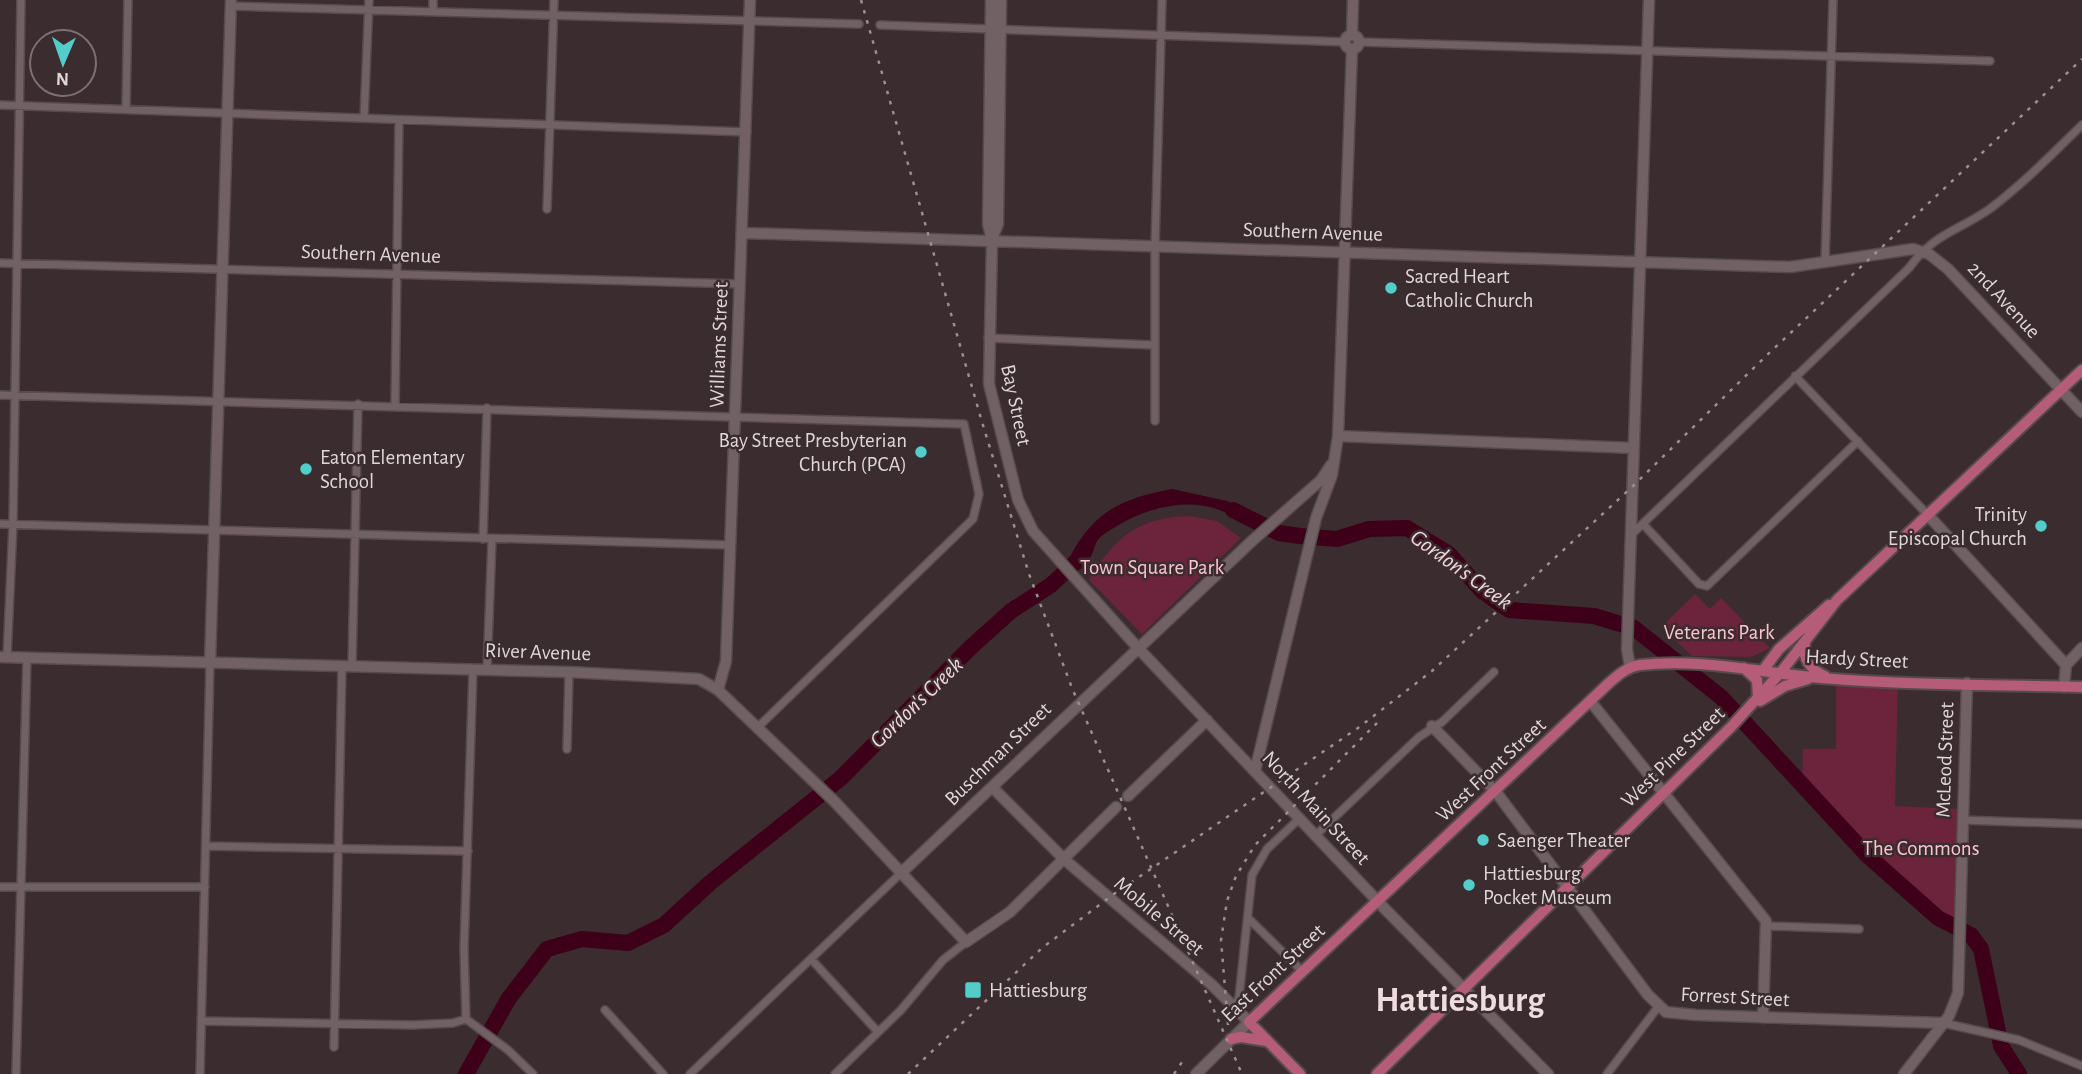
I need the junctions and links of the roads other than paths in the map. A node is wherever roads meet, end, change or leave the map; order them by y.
1 (22, 0) edge
2 (128, 0) edge
3 (369, 0) edge
4 (433, 0) edge
5 (554, 0) edge
6 (750, 0) edge
7 (991, 0) edge
8 (1001, 0) edge
9 (1162, 0) edge
10 (1353, 0) edge
11 (1649, 0) edge
12 (1833, 0) edge
13 (231, 3) edge
14 (367, 10) junction
15 (433, 11) junction
16 (554, 14) junction
17 (749, 22) junction
18 (859, 24) dead end
19 (880, 25) dead end
20 (995, 29) junction
21 (1161, 34) junction
22 (1352, 42) junction
23 (1647, 50) junction
24 (1831, 56) junction
25 (1990, 61) dead end
26 (0, 105) edge
27 (19, 106) junction
28 (127, 109) junction
29 (228, 114) junction
30 (364, 118) junction
31 (399, 120) junction
32 (549, 125) junction
33 (2081, 129) edge
34 (747, 132) junction
35 (547, 209) dead end
36 (743, 233) junction
37 (992, 240) junction
38 (1155, 246) junction
39 (1922, 251) junction
40 (1344, 252) junction
41 (1640, 262) junction
42 (0, 263) edge
43 (1825, 263) junction
44 (16, 264) junction
45 (222, 269) junction
46 (397, 273) junction
47 (741, 284) junction
48 (988, 338) junction
49 (1153, 345) junction
50 (2082, 370) edge
51 (1795, 376) junction
52 (2061, 390) junction
53 (0, 395) edge
54 (13, 395) junction
55 (218, 400) junction
56 (358, 404) junction
57 (395, 405) junction
58 (487, 408) junction
59 (2082, 412) edge
60 (735, 417) junction
61 (1155, 421) dead end
62 (1338, 436) junction
63 (1858, 442) junction
64 (1633, 448) junction
65 (1332, 462) junction
66 (1305, 495) junction
67 (1927, 514) junction
68 (1315, 522) junction
69 (0, 524) edge
70 (13, 524) junction
71 (1643, 524) junction
72 (215, 530) junction
73 (1631, 535) junction
74 (355, 536) junction
75 (487, 539) junction
76 (731, 545) junction
77 (1060, 564) joint
78 (1837, 600) junction
79 (1806, 640) junction
80 (1138, 648) junction
81 (2082, 648) edge
82 (4, 657) edge
83 (27, 657) junction
84 (210, 663) junction
85 (2066, 665) junction
86 (347, 666) junction
87 (1630, 667) junction
88 (1744, 668) junction
89 (473, 669) junction
90 (1764, 669) junction
91 (487, 670) junction
92 (569, 672) junction
93 (1494, 672) dead end
94 (1781, 672) junction
95 (1815, 677) junction
96 (1831, 679) junction
97 (1967, 683) junction
98 (2064, 687) junction
99 (2082, 687) edge
100 (718, 690) junction
101 (1758, 698) junction
102 (1591, 702) junction
103 (1750, 707) junction
104 (1207, 720) junction
105 (1432, 726) junction
106 (758, 727) junction
107 (567, 749) dead end
108 (1255, 771) junction
109 (993, 788) junction
110 (1496, 792) junction
111 (1663, 793) junction
112 (1128, 796) dead end
113 (1116, 807) dead end
114 (1300, 818) junction
115 (1962, 820) junction
116 (2082, 824) edge
117 (1315, 835) junction
118 (206, 846) junction
119 (339, 848) junction
120 (468, 851) junction
121 (1065, 860) junction
122 (900, 874) junction
123 (0, 887) edge
124 (22, 887) junction
125 (205, 887) junction
126 (1568, 888) junction
127 (1378, 901) junction
128 (1248, 918) junction
129 (1767, 926) junction
130 (1859, 929) dead end
131 (966, 942) junction
132 (811, 960) junction
133 (1303, 972) junction
134 (1465, 990) junction
135 (1235, 1007) junction
136 (1658, 1007) junction
137 (605, 1010) dead end
138 (1763, 1018) junction
139 (202, 1021) junction
140 (469, 1021) junction
141 (1248, 1022) junction
142 (1943, 1023) junction
143 (334, 1024) junction
144 (878, 1032) junction
145 (1231, 1039) junction
146 (1268, 1041) junction
147 (334, 1047) dead end
148 (2082, 1066) edge
149 (16, 1074) edge
150 (200, 1074) edge
151 (533, 1074) edge
152 (663, 1074) edge
153 (690, 1074) edge
154 (835, 1074) edge
155 (1196, 1074) edge
156 (1300, 1074) edge
157 (1377, 1074) edge
158 (1548, 1074) edge
159 (1607, 1074) edge
160 (1904, 1074) edge

1 - 27 street
2 - 28 street
3 - 14 street
4 - 15 street
5 - 16 street
6 - 17 street, Williams Street
7 - 20 street, Bay Street
8 - 20 street, Bay Street
9 - 21 street
10 - 22 street
11 - 23 street
12 - 24 street
13 - 14 street
13 - 29 street
14 - 15 street
14 - 30 street
15 - 16 street
16 - 17 street
16 - 32 street
17 - 18 street
17 - 34 street, Williams Street
19 - 20 street
20 - 21 street
20 - 37 street, Bay Street
21 - 22 street
21 - 38 street
22 - 23 street
22 - 40 street
23 - 24 street
23 - 41 street
24 - 25 street
24 - 43 street
26 - 27 street
27 - 28 street
27 - 44 street
28 - 29 street
29 - 30 street
29 - 45 street
30 - 31 street
31 - 32 street
31 - 46 street
32 - 34 street
32 - 35 street
33 - 39 street
34 - 36 street, Williams Street
36 - 37 street, Southern Avenue
36 - 47 street, Williams Street
37 - 38 street, Southern Avenue
37 - 48 street, Bay Street
38 - 40 street, Southern Avenue
38 - 49 street
39 - 43 street, Southern Avenue
39 - 51 street
39 - 52 street, 2nd Avenue
40 - 41 street, Southern Avenue
40 - 62 street
41 - 43 street, Southern Avenue
41 - 64 street
42 - 44 street, Southern Avenue
44 - 45 street, Southern Avenue
44 - 54 street
45 - 46 street, Southern Avenue
45 - 55 street
46 - 47 street, Southern Avenue
46 - 57 street
47 - 60 street, Williams Street
48 - 49 street
48 - 77 street, Bay Street
49 - 61 street
50 - 52 main road, West Pine Street
51 - 63 street
51 - 71 street
52 - 59 street, 2nd Avenue
52 - 67 main road, West Pine Street
53 - 54 street
54 - 55 street
54 - 70 street
55 - 56 street
55 - 72 street
56 - 57 street
56 - 74 street
57 - 58 street
58 - 60 street
58 - 75 street
60 - 76 street, Williams Street
60 - 106 street
62 - 64 street
62 - 65 street
63 - 67 street
63 - 71 street
64 - 73 street
65 - 66 street, Buschman Street
65 - 68 street
66 - 68 street
66 - 80 street, Buschman Street
67 - 78 main road, West Pine Street
67 - 85 street
68 - 108 street
69 - 70 street
70 - 72 street
70 - 82 street
71 - 73 street
72 - 74 street
72 - 84 street
73 - 87 street
74 - 75 street
74 - 86 street
75 - 76 street
75 - 91 street
76 - 100 street, Williams Street
77 - 80 street, North Main Street
78 - 79 main road, West Pine Street
78 - 90 main road, West Pine Street
79 - 94 main road, West Pine Street
79 - 96 main road
80 - 104 street, North Main Street
80 - 109 street, Buschman Street
81 - 85 street
82 - 83 street, River Avenue
83 - 84 street, River Avenue
83 - 124 street
84 - 86 street, River Avenue
84 - 118 street
85 - 98 street
86 - 89 street, River Avenue
86 - 119 street
87 - 88 main road, Hardy Street
87 - 102 main road, West Front Street
88 - 90 main road, Hardy Street
88 - 101 main road
89 - 91 street, River Avenue
89 - 120 street
90 - 94 main road, Hardy Street
91 - 92 street, River Avenue
92 - 100 street, River Avenue
92 - 107 street
93 - 105 street
94 - 95 main road, Hardy Street
94 - 101 main road, West Pine Street
95 - 96 main road, Hardy Street
95 - 103 main road
96 - 97 main road, Hardy Street
97 - 98 main road, Hardy Street
97 - 115 street, McLeod Street
98 - 99 main road, Hardy Street
100 - 106 street, River Avenue
101 - 103 main road, West Pine Street
102 - 110 main road, West Front Street
102 - 111 street
103 - 111 main road, West Pine Street
104 - 108 street, North Main Street
104 - 112 street
105 - 110 street, Forrest Street
105 - 117 street
106 - 122 street, River Avenue
108 - 114 street, North Main Street
109 - 121 street, Mobile Street
109 - 122 street, Buschman Street
110 - 126 street, Forrest Street
110 - 127 main road, West Front Street
111 - 126 main road, West Pine Street
111 - 129 street
113 - 121 street
114 - 117 street, North Main Street
114 - 128 street
115 - 116 street
115 - 142 street, McLeod Street
117 - 127 street, North Main Street
118 - 119 street
118 - 125 street
119 - 120 street
119 - 143 street
120 - 140 street
121 - 131 street
121 - 135 street, Mobile Street
122 - 131 street, River Avenue
122 - 132 street, Buschman Street
123 - 124 street
124 - 125 street
124 - 149 street
125 - 139 street
126 - 134 main road, West Pine Street
126 - 136 street, Forrest Street
127 - 133 main road, East Front Street
127 - 134 street, North Main Street
128 - 133 street
128 - 135 street
129 - 130 street
129 - 138 street
131 - 144 street
132 - 144 street
132 - 153 street, Buschman Street
133 - 141 main road, East Front Street
134 - 157 main road, West Pine Street
134 - 158 street, North Main Street
135 - 141 street, Mobile Street
136 - 138 street, Forrest Street
136 - 159 street
137 - 152 street
138 - 142 street, Forrest Street
139 - 143 street
139 - 150 street
140 - 143 street
140 - 151 street
141 - 145 street, East Front Street
141 - 146 main road, Mobile Street
142 - 148 street, Forrest Street
142 - 160 street, McLeod Street
143 - 147 street
144 - 154 street
145 - 146 main road
145 - 155 street, East Front Street
146 - 156 main road, Mobile Street

